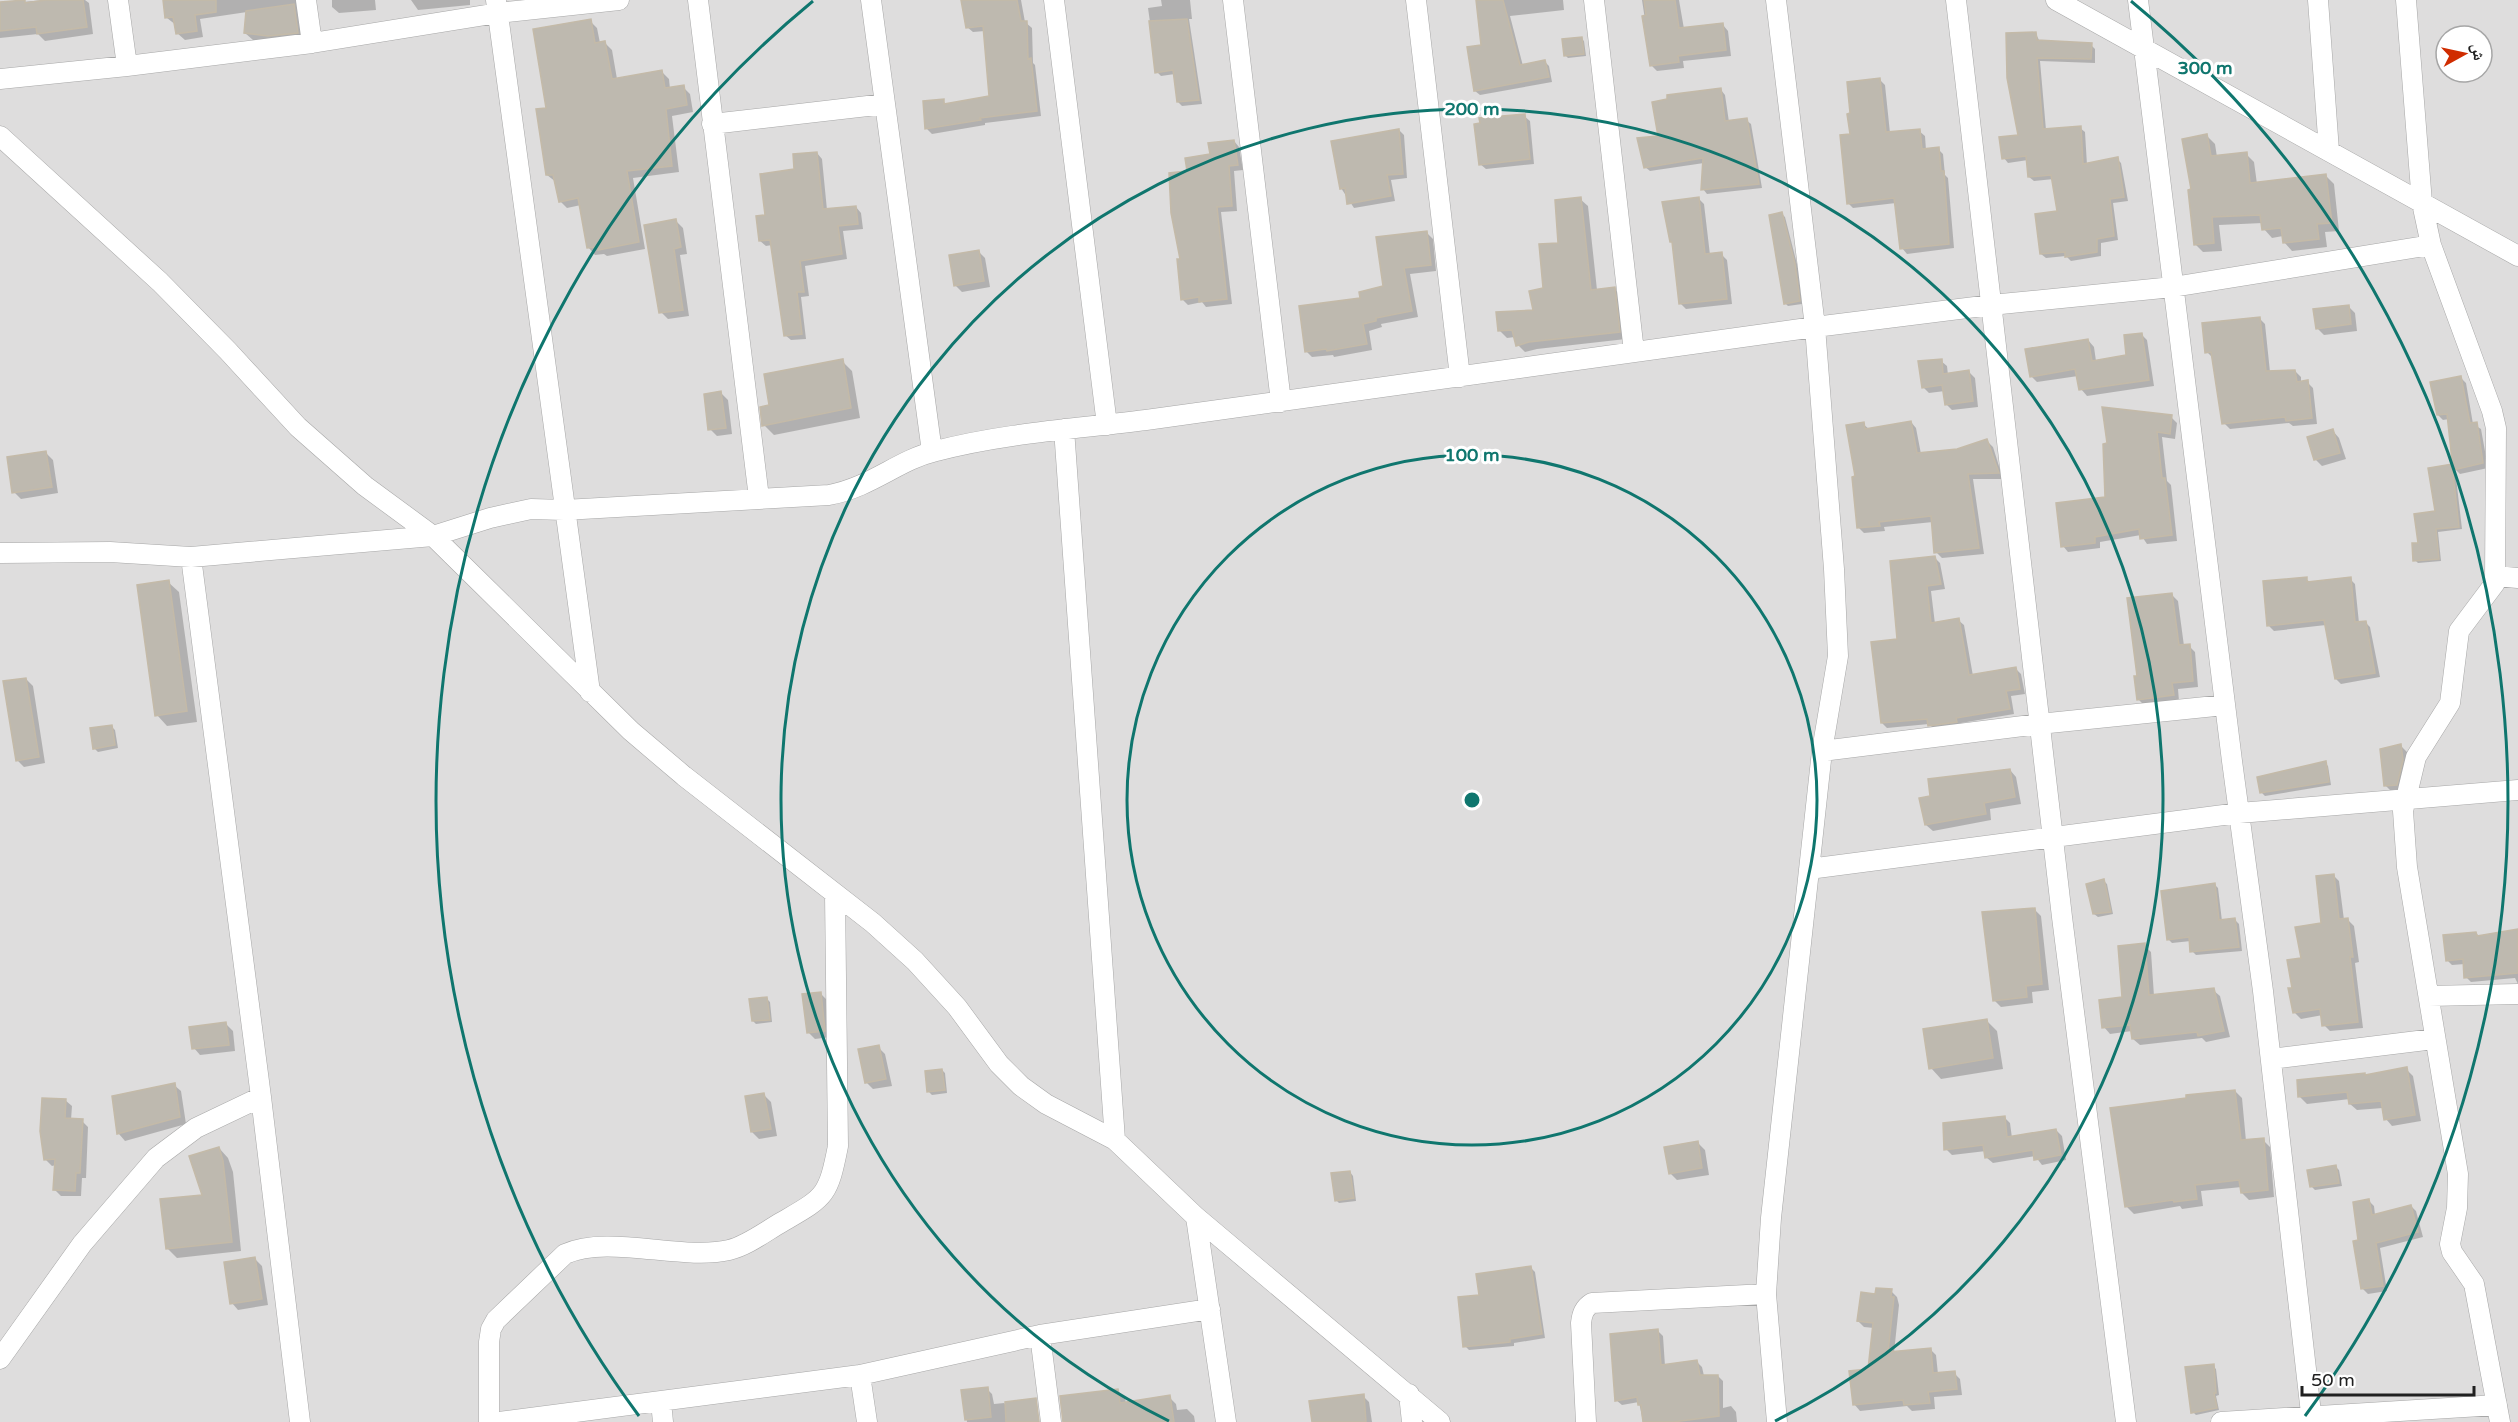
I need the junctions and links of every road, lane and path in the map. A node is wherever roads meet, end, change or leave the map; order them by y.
1 (118, 0) edge
2 (306, 0) edge
3 (619, 0) edge
4 (698, 0) edge
5 (871, 0) edge
6 (1054, 0) edge
7 (1233, 0) edge
8 (1416, 0) edge
9 (1594, 0) edge
10 (1776, 0) edge
11 (1956, 0) edge
12 (2056, 0) edge
13 (2138, 0) edge
14 (2318, 0) edge
15 (2406, 0) edge
16 (497, 6) edge
17 (312, 43) junction
18 (2143, 49) junction
19 (127, 66) junction
20 (0, 79) edge
21 (885, 104) junction
22 (712, 124) junction
23 (0, 136) edge
24 (2330, 151) junction
25 (2422, 203) junction
26 (2431, 245) junction
27 (2518, 256) edge
28 (2173, 286) junction
29 (1991, 305) junction
30 (1815, 327) junction
31 (1634, 352) junction
32 (1460, 377) junction
33 (1281, 402) junction
34 (1107, 425) junction
35 (1064, 429) junction
36 (933, 452) junction
37 (759, 498) junction
38 (564, 510) junction
39 (433, 536) junction
40 (0, 553) edge
41 (191, 556) junction
42 (2496, 576) junction
43 (2518, 578) edge
44 (590, 692) junction
45 (2225, 705) junction
46 (2039, 724) junction
47 (1822, 751) junction
48 (2518, 790) edge
49 (2404, 801) junction
50 (2239, 813) junction
51 (2053, 839) junction
52 (1809, 869) junction
53 (835, 894) junction
54 (2518, 994) edge
55 (2429, 996) junction
56 (2434, 1039) junction
57 (2271, 1059) junction
58 (261, 1097) junction
59 (1114, 1140) junction
60 (1196, 1217) junction
61 (1766, 1294) junction
62 (1210, 1309) junction
63 (1040, 1335) junction
64 (0, 1359) edge
65 (860, 1375) junction
66 (1409, 1394) junction
67 (660, 1402) junction
68 (2498, 1413) edge
69 (2311, 1419) edge
70 (300, 1422) edge
71 (489, 1422) edge
72 (499, 1422) edge
73 (663, 1422) edge
74 (867, 1422) edge
75 (1051, 1422) edge
76 (1226, 1422) edge
77 (1412, 1422) edge
78 (1440, 1422) edge
79 (1586, 1422) edge
80 (1777, 1422) edge
81 (2126, 1422) edge
82 (2221, 1422) edge

1 - 19 street
2 - 17 street
3 - 16 street
4 - 22 street
5 - 21 street
6 - 34 street
7 - 33 street
8 - 32 street
9 - 31 street
10 - 30 street
11 - 29 street
12 - 18 street
13 - 18 street
14 - 24 street
15 - 25 street
16 - 17 street
16 - 38 street
17 - 19 street
18 - 24 street
18 - 28 street
19 - 20 street
21 - 22 street
21 - 36 street
22 - 37 street
23 - 39 street
24 - 25 street
25 - 26 street
25 - 27 street
26 - 28 street
26 - 42 street
28 - 29 street
28 - 45 street
29 - 30 street
29 - 46 street
30 - 31 street
30 - 47 street
31 - 32 street
32 - 33 street
33 - 34 street
34 - 35 street
35 - 36 street
35 - 59 street
36 - 37 street
37 - 38 street
38 - 39 street
38 - 44 street
39 - 41 street
39 - 44 street
40 - 41 street
41 - 58 street
42 - 43 street
42 - 49 street
44 - 53 street
45 - 46 street
45 - 50 street
46 - 47 street
46 - 51 street
47 - 52 street
48 - 49 street
49 - 50 street
49 - 55 street
50 - 51 street
50 - 57 street
51 - 52 street
51 - 81 street
52 - 61 street
53 - 59 street
53 - 71 street
54 - 55 street
55 - 56 street
56 - 57 street
56 - 68 street
57 - 69 street
58 - 64 street
58 - 70 street
59 - 60 street
60 - 62 street
60 - 66 street
61 - 79 street
61 - 80 street
62 - 63 street
62 - 76 street
63 - 65 street
63 - 75 street
65 - 67 street
65 - 74 street
66 - 77 street
66 - 78 street
67 - 72 street
67 - 73 street
68 - 69 street
69 - 82 street

